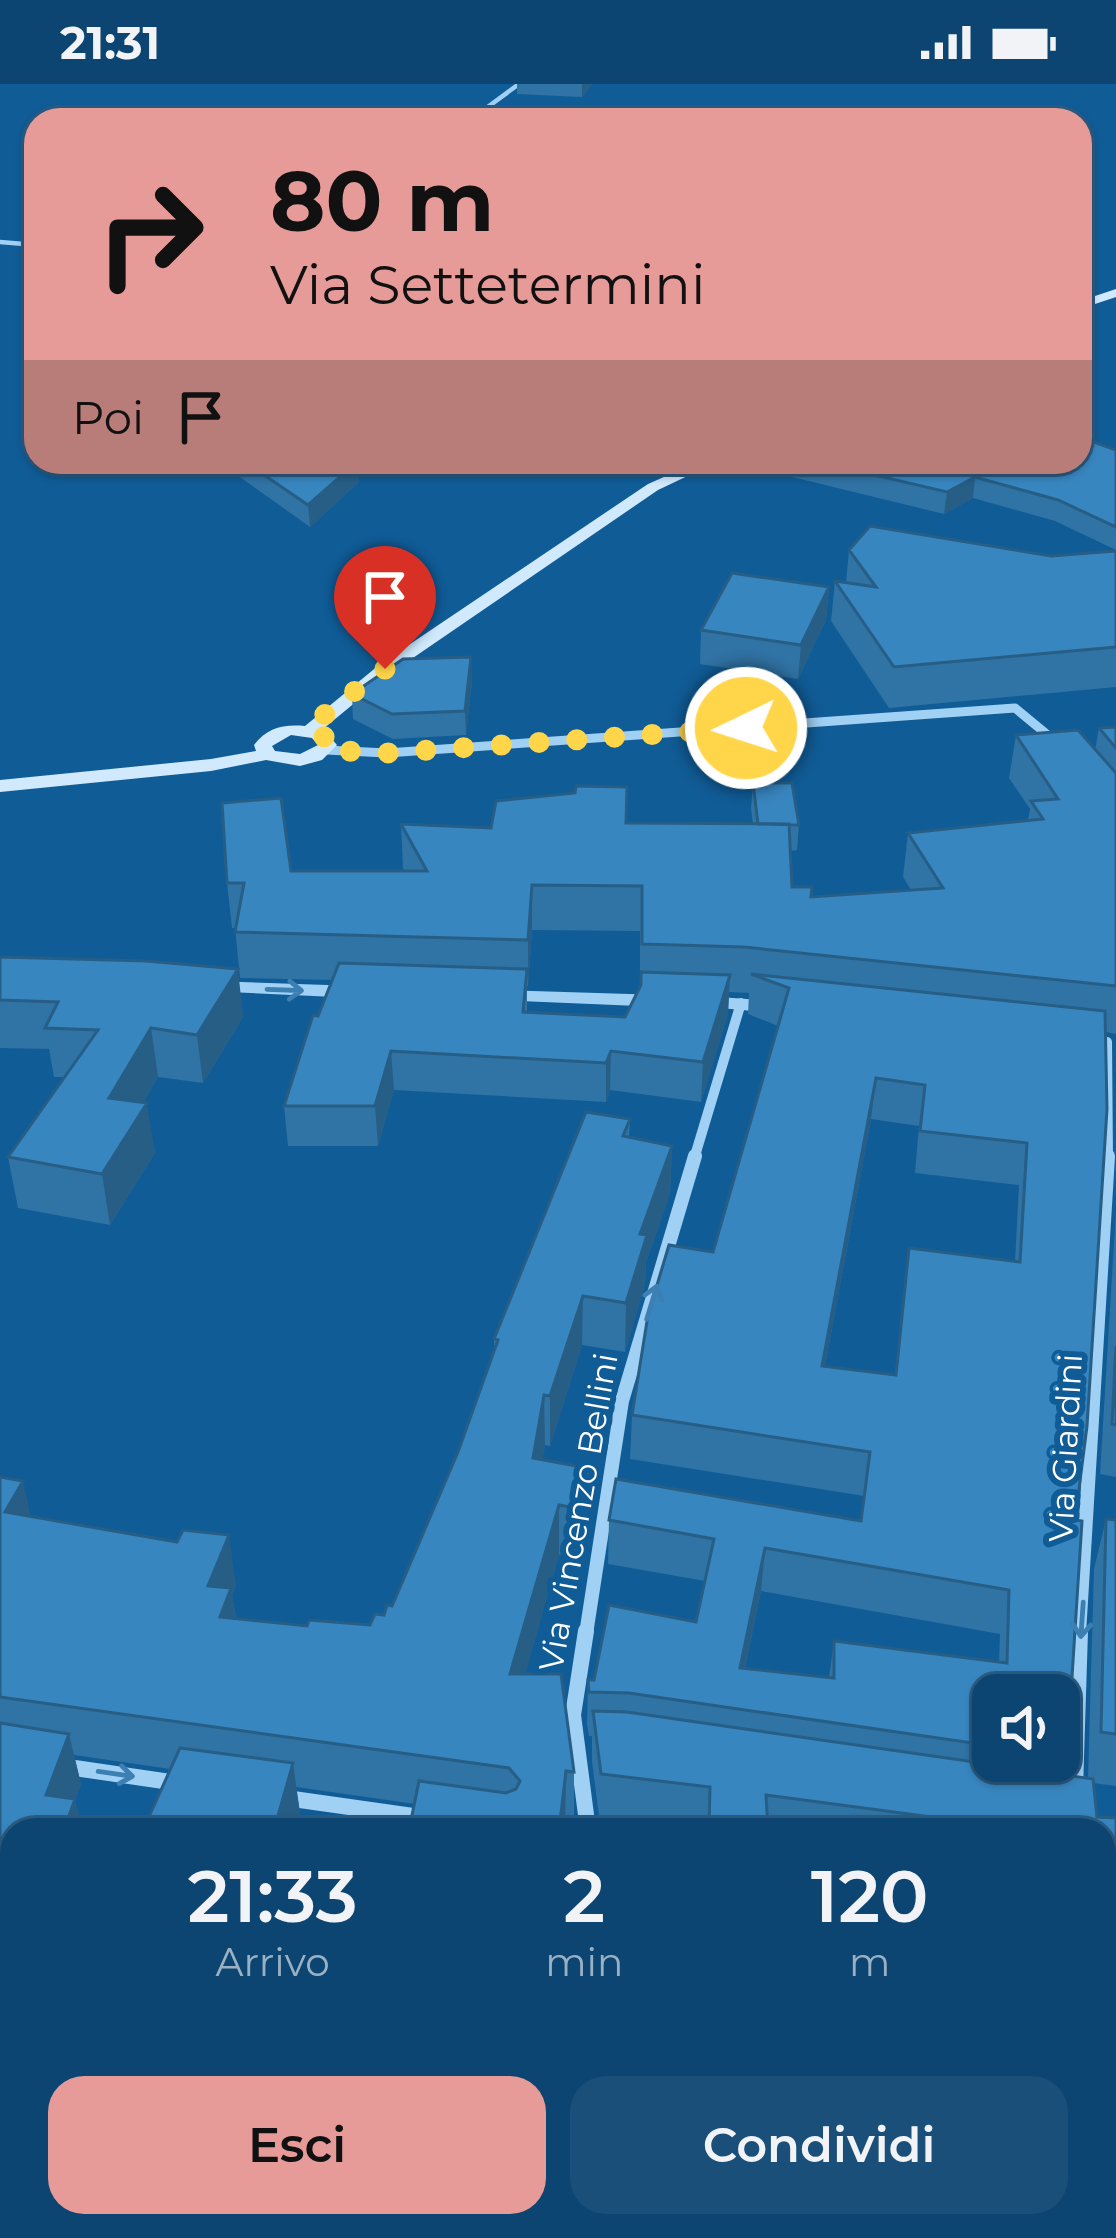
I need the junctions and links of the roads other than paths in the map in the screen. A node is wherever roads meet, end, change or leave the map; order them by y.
1 (519, 84) edge
2 (486, 108) edge
3 (684, 474) edge
4 (310, 731) junction
5 (1060, 744) edge
6 (326, 750) junction
7 (267, 754) junction
8 (0, 786) edge
9 (191, 987) edge
10 (382, 992) edge
11 (478, 995) edge
12 (741, 1003) junction
13 (787, 1008) edge
14 (1084, 1040) edge
15 (1112, 1043) edge
16 (46, 1764) edge
17 (208, 1787) edge
18 (277, 1797) edge
19 (1076, 1816) edge
20 (425, 1818) edge
21 (588, 1818) edge

1 - 2 street
3 - 4 main road
4 - 6 main road
4 - 7 main road
5 - 6 street
6 - 7 main road
7 - 8 main road
9 -> 10 street
11 - 12 street
12 - 13 street
21 -> 12 street, Via Vincenzo Bellini
14 - 15 street
15 -> 19 street, Via Giardini
16 -> 17 street
18 - 20 street

